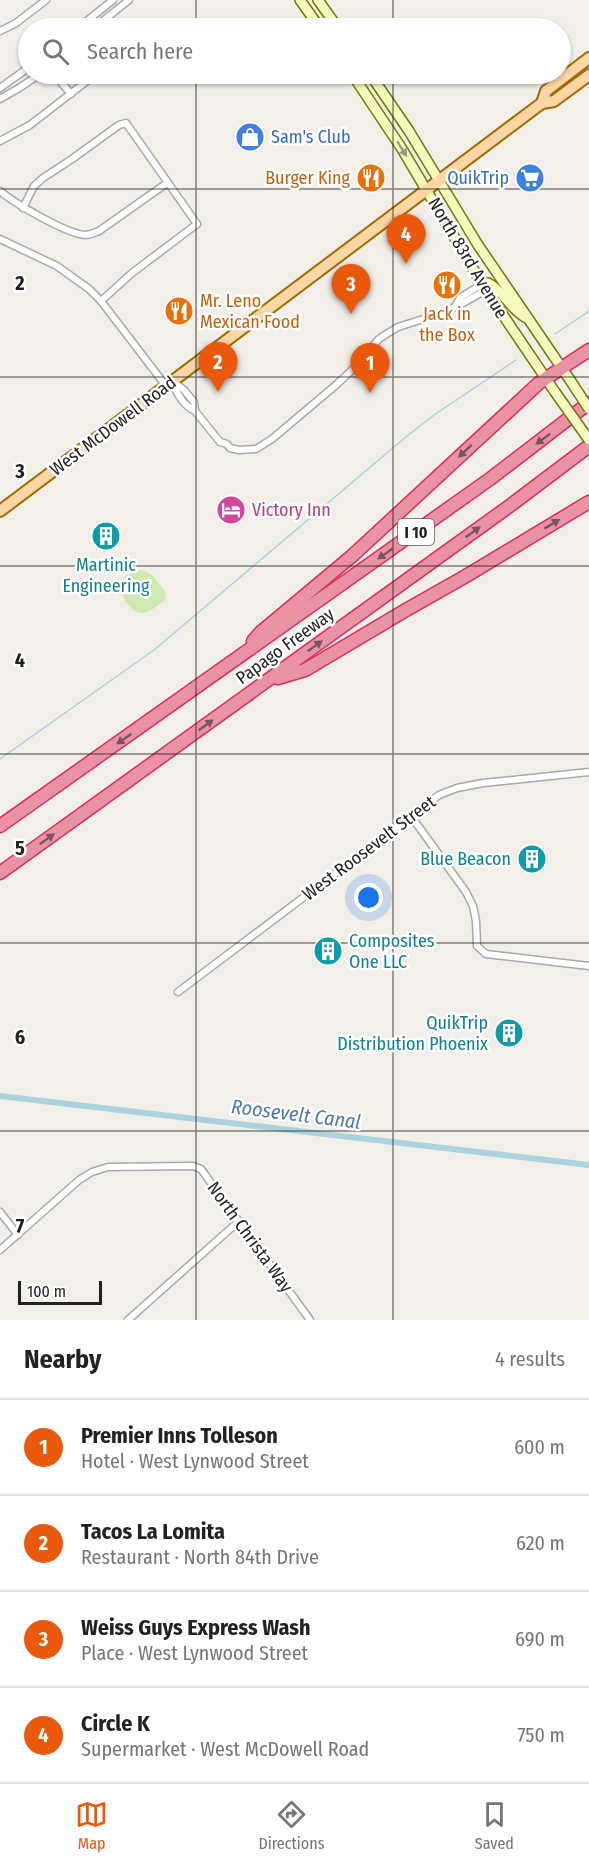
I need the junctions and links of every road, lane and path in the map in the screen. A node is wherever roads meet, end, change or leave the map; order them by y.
1 (46, 0) edge
2 (113, 0) edge
3 (129, 0) edge
4 (316, 0) edge
5 (303, 4) edge
6 (23, 18) edge
7 (90, 18) edge
8 (106, 18) edge
9 (313, 18) edge
10 (330, 18) edge
11 (18, 21) edge
12 (0, 31) edge
13 (589, 58) edge
14 (571, 72) edge
15 (18, 75) edge
16 (589, 75) edge
17 (26, 84) edge
18 (62, 84) edge
19 (84, 84) edge
20 (359, 84) edge
21 (376, 84) edge
22 (555, 84) edge
23 (0, 88) edge
24 (71, 94) junction
25 (0, 99) edge
26 (542, 102) junction
27 (0, 141) edge
28 (438, 179) junction
29 (168, 183) junction
30 (426, 188) junction
31 (0, 191) edge
32 (23, 208) junction
33 (0, 240) edge
34 (484, 287) junction
35 (101, 301) junction
36 (527, 318) junction
37 (589, 350) edge
38 (561, 367) junction
39 (546, 378) junction
40 (170, 384) junction
41 (589, 403) edge
42 (589, 409) edge
43 (589, 440) edge
44 (589, 446) edge
45 (589, 502) edge
46 (0, 511) edge
47 (241, 656) junction
48 (268, 680) junction
49 (589, 772) edge
50 (411, 816) junction
51 (0, 826) edge
52 (0, 873) edge
53 (589, 966) edge
54 (178, 992) dead end
55 (0, 1212) edge
56 (239, 1221) junction
57 (18, 1235) junction
58 (0, 1250) edge
59 (128, 1320) edge
60 (310, 1320) edge

1 - 6 street
2 - 7 street
3 - 8 street
4 - 5 main road
4 - 10 main road
5 - 9 main road
11 - 12 street
13 - 14 main road, West McDowell Road
15 - 23 street
16 - 26 main road, West McDowell Road
17 - 25 street
18 - 24 street
19 - 24 street
20 -> 30 main road, North 83rd Avenue
21 - 28 main road, North 83rd Avenue
22 - 26 main road, West McDowell Road
24 - 27 street
26 - 28 main road, West McDowell Road
28 - 30 main road, West McDowell Road
28 - 36 main road, North 83rd Avenue
29 - 32 street
29 - 32 street
29 - 35 street
30 - 34 main road, North 83rd Avenue
30 - 40 main road, West McDowell Road
31 - 32 street
33 - 35 street
34 - 36 main road
34 - 39 main road, North 83rd Avenue
34 - 40 street
35 - 40 street
36 - 38 main road, North 83rd Avenue
37 - 38 highway
38 - 39 highway
38 - 42 main road, North 83rd Avenue, bridge
39 - 43 main road, North 83rd Avenue, bridge
39 -> 47 highway
40 - 46 main road, West McDowell Road
41 -> 47 highway, Papago Freeway / I 10
48 -> 44 highway, Papago Freeway / I 10
48 -> 45 highway
47 -> 51 highway, Papago Freeway / I 10
52 -> 48 highway, Papago Freeway / I 10
49 - 50 street, West Roosevelt Street
50 - 53 street
50 - 54 street, West Roosevelt Street
55 - 57 street
56 - 57 street, North Christa Way
56 - 59 street
56 - 60 street, North Christa Way
57 - 58 street

